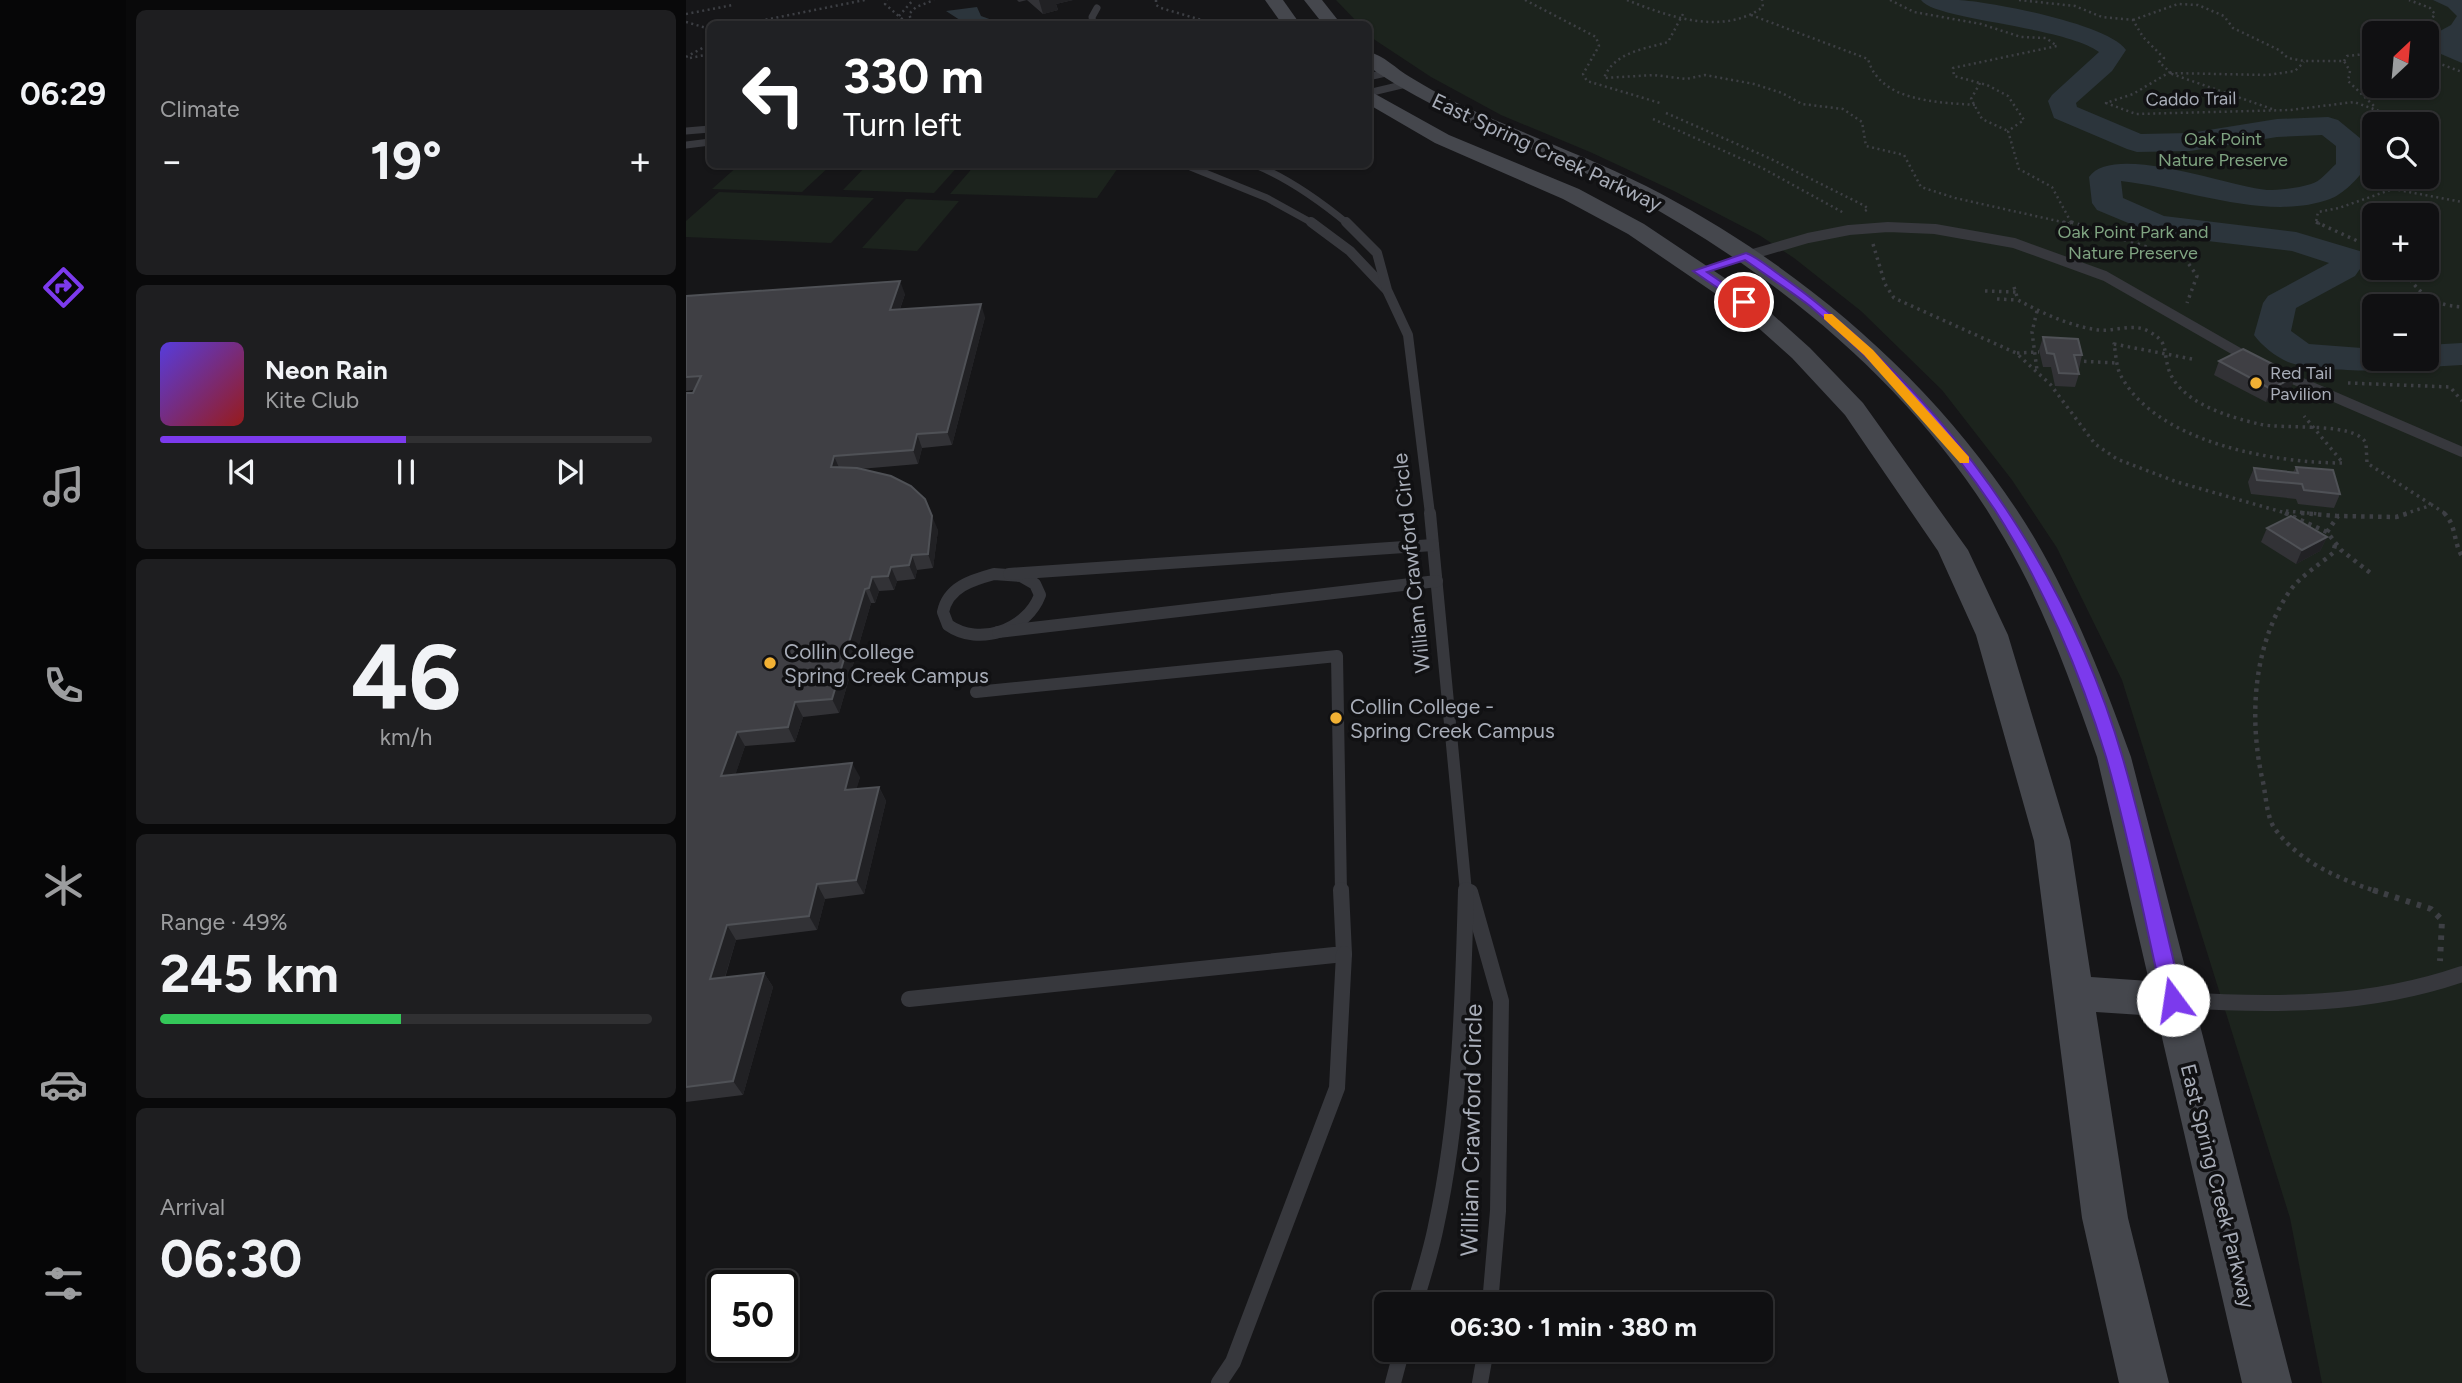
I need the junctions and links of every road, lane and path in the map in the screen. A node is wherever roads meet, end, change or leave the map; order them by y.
1 (865, 0) edge
2 (887, 0) edge
3 (914, 0) edge
4 (933, 0) edge
5 (1156, 0) edge
6 (1525, 0) edge
7 (1627, 0) edge
8 (1762, 0) edge
9 (1891, 0) edge
10 (2019, 0) edge
11 (2409, 0) edge
12 (1315, 2) edge
13 (1277, 4) edge
14 (733, 5) dead end
15 (1097, 8) dead end
16 (1683, 14) dead end
17 (686, 15) edge
18 (1751, 15) junction
19 (899, 16) junction
20 (1679, 18) junction
21 (1579, 19) dead end
22 (896, 20) joint
23 (2133, 20) junction
24 (759, 21) edge
25 (892, 21) edge
26 (912, 21) edge
27 (1093, 21) edge
28 (1205, 21) edge
29 (1289, 21) edge
30 (1330, 21) edge
31 (2429, 21) edge
32 (686, 22) edge
33 (1570, 22) junction
34 (707, 28) edge
35 (707, 46) edge
36 (707, 54) edge
37 (2362, 54) edge
38 (686, 58) edge
39 (1372, 60) edge
40 (2304, 61) junction
41 (2344, 61) junction
42 (2440, 64) edge
43 (2462, 72) edge
44 (2169, 73) junction
45 (1372, 76) edge
46 (1398, 78) junction
47 (1604, 78) junction
48 (1980, 83) junction
49 (1614, 91) junction
50 (1372, 92) edge
51 (1372, 96) edge
52 (1660, 103) dead end
53 (1975, 105) junction
54 (2375, 108) junction
55 (2276, 111) junction
56 (2384, 112) edge
57 (1666, 113) dead end
58 (707, 129) edge
59 (686, 131) edge
60 (2008, 131) junction
61 (707, 142) edge
62 (686, 145) edge
63 (1194, 168) edge
64 (1266, 168) edge
65 (2390, 189) edge
66 (2398, 189) edge
67 (2462, 202) edge
68 (1858, 213) dead end
69 (2072, 224) junction
70 (2362, 243) edge
71 (1746, 256) junction
72 (1699, 271) junction
73 (2411, 280) edge
74 (1387, 290) junction
75 (1985, 291) dead end
76 (1997, 299) dead end
77 (2018, 300) junction
78 (2462, 307) edge
79 (2037, 311) junction
80 (2195, 311) dead end
81 (2038, 352) junction
82 (2016, 353) dead end
83 (2167, 354) junction
84 (2192, 359) dead end
85 (2077, 361) edge
86 (2115, 363) junction
87 (2261, 365) joint
88 (2341, 382) dead end
89 (2462, 401) edge
90 (2304, 416) dead end
91 (2317, 430) junction
92 (2462, 452) edge
93 (2432, 505) junction
94 (2281, 510) junction
95 (2338, 516) junction
96 (2327, 532) junction
97 (2336, 544) junction
98 (1433, 545) junction
99 (2462, 556) edge
100 (1009, 574) junction
101 (2373, 575) dead end
102 (1437, 581) junction
103 (998, 632) junction
104 (976, 692) dead end
105 (1466, 878) junction
106 (1344, 954) junction
107 (2462, 974) edge
108 (2441, 982) junction
109 (2073, 993) junction
110 (909, 999) dead end
111 (2173, 1000) junction
112 (1418, 1292) edge
113 (1491, 1292) edge
114 (1399, 1362) edge
115 (1484, 1362) edge
116 (1219, 1383) edge
117 (1393, 1383) edge
118 (1480, 1383) edge
119 (2144, 1383) edge
120 (2267, 1383) edge

1 - 24 path
2 - 19 path
3 - 19 path
4 - 26 path
5 - 28 path
6 - 33 path
7 - 20 path
8 - 18 path
9 - 48 path
10 - 23 path
11 - 31 path
12 - 30 main road
13 - 29 main road
14 - 17 path
15 - 27 lane
16 - 20 path
18 - 20 path
18 - 53 path
19 - 22 path
20 - 47 path
21 - 33 path
22 - 25 path
23 - 40 path
23 - 44 path, Caddo Trail
32 - 34 path
33 - 49 path
35 - 38 path
36 - 38 path
37 - 41 path
39 - 46 main road, East Spring Creek Parkway
40 - 41 path
40 - 44 path
41 - 54 path
42 - 43 path
44 - 55 path
44 - 55 path, Caddo Trail
45 - 46 lane
46 - 50 lane
46 - 71 main road, East Spring Creek Parkway
47 - 49 path
47 - 69 path
48 - 53 path
48 - 60 path
49 - 52 path
51 - 72 main road, East Spring Creek Parkway
53 - 60 path
54 - 55 path, Caddo Trail
54 - 56 path, Caddo Trail
57 - 68 path
58 - 59 lane
60 - 69 path
61 - 62 lane
63 - 74 lane, William Crawford Circle
64 - 74 lane, William Crawford Circle
65 - 70 path
66 - 67 path
69 - 80 path
71 - 72 main road
71 - 87 lane
71 - 111 main road, East Spring Creek Parkway
72 - 109 main road, East Spring Creek Parkway
73 - 78 path
74 - 98 lane, William Crawford Circle
75 - 77 path
76 - 77 path
77 - 79 path
79 - 81 path
79 - 83 path
81 - 82 path
81 - 94 path
83 - 84 path
83 - 86 path
83 - 91 path
85 - 86 path
86 - 91 path
87 - 92 lane
88 - 89 path
90 - 91 path
91 - 93 path
93 - 95 path
93 - 99 path
94 - 95 path
94 - 96 path
95 - 96 path
96 - 97 path
97 - 101 path
97 - 108 path
98 - 100 lane
98 - 102 lane, William Crawford Circle
100 - 103 lane
100 - 103 lane
102 - 103 lane
102 - 105 lane, William Crawford Circle
104 - 106 lane
105 - 112 lane, William Crawford Circle
105 - 113 lane, William Crawford Circle
106 - 110 lane
106 - 116 lane
107 - 108 lane
108 - 111 lane
109 - 111 main road
109 - 119 main road, East Spring Creek Parkway
111 - 120 main road, East Spring Creek Parkway
114 - 117 lane
115 - 118 lane

